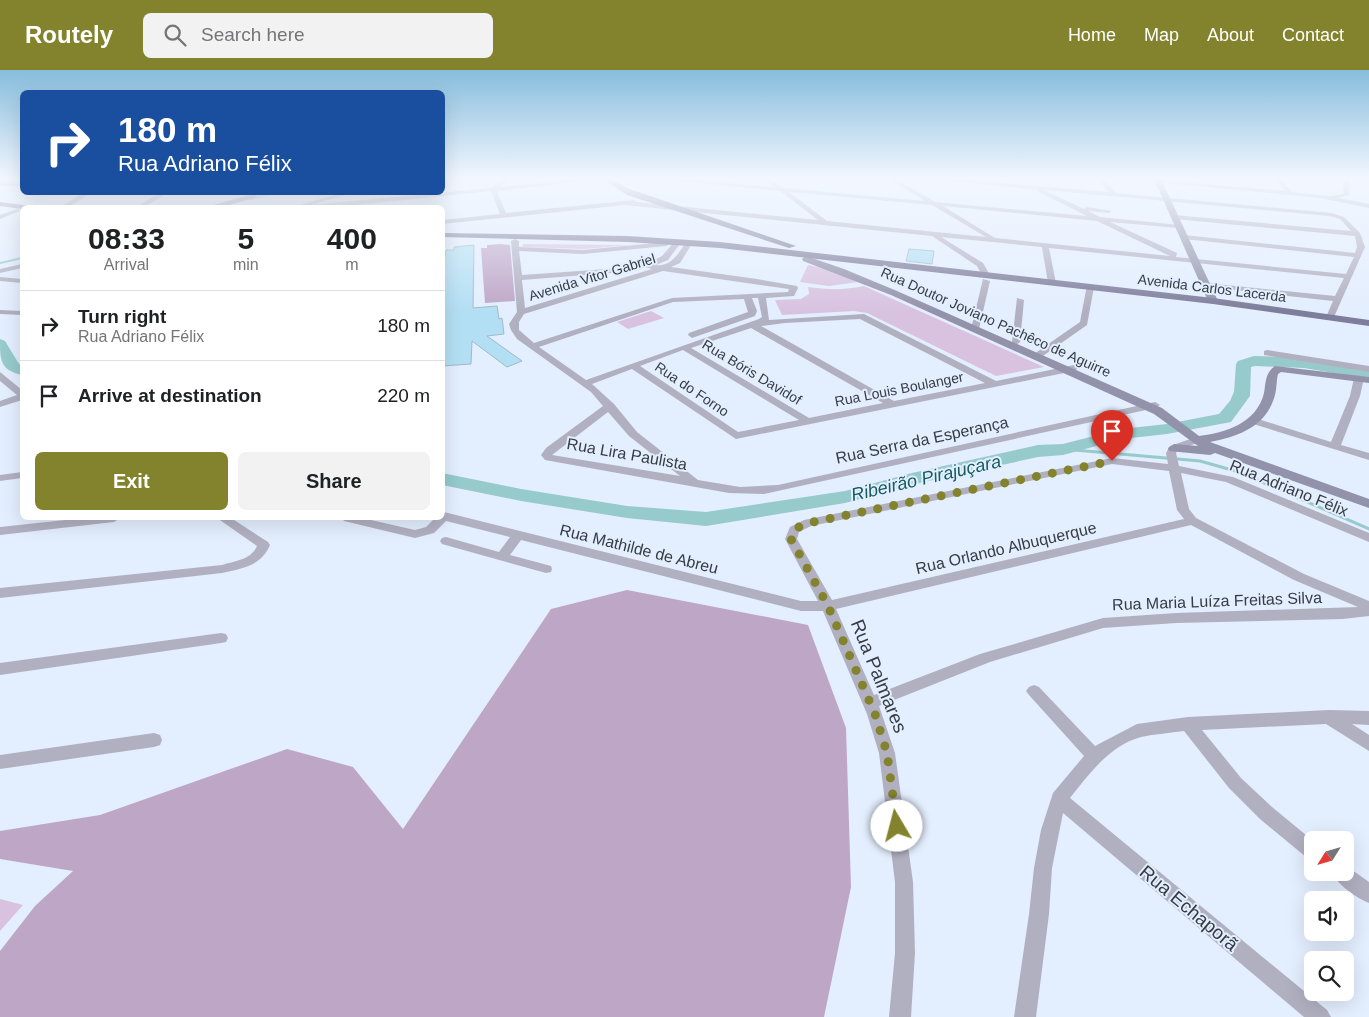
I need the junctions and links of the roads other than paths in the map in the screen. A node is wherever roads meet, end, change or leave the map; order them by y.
1 (719, 223) edge
2 (719, 223) edge
3 (827, 223) edge
4 (967, 223) edge
5 (1109, 223) edge
6 (1142, 223) edge
7 (1177, 223) edge
8 (1241, 223) edge
9 (1347, 223) edge
10 (1178, 226) junction
11 (932, 234) junction
12 (1358, 234) junction
13 (445, 235) edge
14 (746, 235) junction
15 (1184, 237) junction
16 (445, 240) edge
17 (996, 240) junction
18 (517, 242) junction
19 (648, 243) junction
20 (677, 243) junction
21 (666, 244) junction
22 (688, 244) junction
23 (720, 244) junction
24 (1045, 246) junction
25 (637, 248) junction
26 (741, 249) junction
27 (798, 251) junction
28 (1358, 255) junction
29 (778, 256) junction
30 (824, 257) junction
31 (1181, 258) junction
32 (806, 259) junction
33 (1194, 260) junction
34 (838, 264) junction
35 (646, 266) junction
36 (20, 267) edge
37 (664, 268) junction
38 (636, 269) junction
39 (0, 271) edge
40 (866, 272) junction
41 (1347, 276) junction
42 (518, 278) junction
43 (989, 278) junction
44 (0, 279) edge
45 (20, 280) edge
46 (1052, 282) junction
47 (1206, 285) junction
48 (1090, 287) junction
49 (762, 296) junction
50 (747, 297) junction
51 (1336, 299) junction
52 (1020, 300) dead end
53 (1213, 301) junction
54 (521, 307) junction
55 (0, 312) edge
56 (20, 313) edge
57 (1330, 317) junction
58 (740, 319) junction
59 (1369, 323) edge
60 (751, 325) junction
61 (976, 327) junction
62 (1016, 342) junction
63 (533, 346) junction
64 (684, 347) junction
65 (1267, 353) dead end
66 (1039, 355) junction
67 (632, 365) junction
68 (1071, 369) junction
69 (1369, 369) edge
70 (0, 375) edge
71 (1364, 379) edge
72 (581, 380) junction
73 (8, 384) junction
74 (995, 384) junction
75 (0, 392) edge
76 (20, 394) edge
77 (20, 397) edge
78 (0, 404) edge
79 (891, 404) junction
80 (610, 406) junction
81 (1151, 406) junction
82 (807, 421) junction
83 (1254, 421) junction
84 (1242, 430) junction
85 (736, 436) joint
86 (1198, 439) junction
87 (1335, 446) junction
88 (1177, 450) junction
89 (1235, 455) junction
90 (1369, 457) edge
91 (1173, 467) junction
92 (20, 475) edge
93 (0, 478) edge
94 (695, 482) junction
95 (1369, 504) edge
96 (445, 516) edge
97 (96, 520) edge
98 (226, 520) edge
99 (356, 520) edge
100 (440, 520) edge
101 (1192, 521) junction
102 (0, 531) edge
103 (518, 535) junction
104 (1369, 538) edge
105 (791, 539) joint
106 (446, 541) dead end
107 (502, 557) junction
108 (546, 569) dead end
109 (0, 593) edge
110 (828, 606) junction
111 (1369, 606) edge
112 (1369, 611) edge
113 (221, 638) dead end
114 (0, 669) edge
115 (1034, 691) dead end
116 (870, 703) junction
117 (1329, 718) junction
118 (1369, 718) edge
119 (1188, 724) junction
120 (154, 740) dead end
121 (1369, 744) edge
122 (1094, 756) junction
123 (0, 762) edge
124 (1059, 799) junction
125 (1304, 844) edge
126 (1352, 881) edge
127 (1369, 894) edge
128 (900, 1017) edge
129 (1025, 1017) edge
130 (1320, 1017) edge

1 - 14 main road
2 - 27 main road
3 - 11 street
4 - 17 street
5 - 31 street
6 - 10 street
7 - 10 main road
8 - 12 street
9 - 12 street
10 - 15 main road
11 - 17 street
11 - 43 street
12 - 28 street
13 - 18 main road
14 - 23 main road
14 - 26 main road
15 - 28 street
15 - 33 main road
16 - 18 main road
17 - 24 street
18 - 19 main road
18 - 20 main road
18 - 25 street
18 - 42 street
19 - 21 main road
19 - 25 street
20 - 21 main road
20 - 22 main road
20 - 35 street, Avenida Vitor Gabriel
21 - 25 street
22 - 23 main road
22 - 26 main road
22 - 37 street, Avenida Vitor Gabriel
23 - 26 main road
24 - 31 street
24 - 46 street
26 - 27 main road
26 - 29 main road
27 - 29 main road
27 - 30 main road, Avenida Carlos Lacerda
28 - 41 street
29 - 32 main road, Avenida Carlos Lacerda
30 - 34 main road
30 - 43 main road, Avenida Carlos Lacerda
31 - 33 street
32 - 34 main road, Avenida Carlos Lacerda
32 - 61 main road, Rua Doutor Joviano Pachêco de Aguirre
33 - 41 street
33 - 47 main road
34 - 40 main road, Avenida Carlos Lacerda
35 - 37 street
35 - 38 street, Avenida Vitor Gabriel
36 - 39 street
37 - 49 street
37 - 54 street, Avenida Vitor Gabriel
38 - 42 street
38 - 54 street, Avenida Vitor Gabriel
40 - 43 main road, Avenida Carlos Lacerda
40 - 61 main road, Rua Doutor Joviano Pachêco de Aguirre
41 - 51 street
42 - 54 street
43 - 46 main road, Avenida Carlos Lacerda
43 - 61 street
44 - 45 street
46 - 48 main road, Avenida Carlos Lacerda
47 - 51 street
47 - 53 main road
48 - 53 main road, Avenida Carlos Lacerda
48 - 66 street
49 - 50 street
49 - 60 street
50 - 58 street
50 - 63 street
51 - 57 street
52 - 62 street
53 - 57 main road, Avenida Carlos Lacerda
54 - 63 street
55 - 56 street
57 - 59 main road, Avenida Carlos Lacerda
58 - 60 street
58 - 72 street
60 - 64 street
60 - 74 street
60 - 79 street
61 - 62 main road, Rua Doutor Joviano Pachêco de Aguirre
61 - 66 main road, Rua Doutor Joviano Pachêco de Aguirre
62 - 66 main road, Rua Doutor Joviano Pachêco de Aguirre
63 - 72 street
64 - 67 street
64 - 82 street, Rua Bóris Davidof
65 - 69 street
66 - 68 main road, Rua Doutor Joviano Pachêco de Aguirre
67 - 72 street
67 - 85 street, Rua do Forno
68 - 74 street, Rua Louis Boulanger
68 - 81 main road, Rua Doutor Joviano Pachêco de Aguirre
70 - 73 street
71 - 83 main road
71 - 87 street
72 - 80 street
73 - 75 street
73 - 76 street
74 - 79 street, Rua Louis Boulanger
77 - 78 street
79 - 82 street, Rua Louis Boulanger
80 - 94 street
80 - 94 street, Rua Lira Paulista
81 - 86 main road, Rua Doutor Joviano Pachêco de Aguirre
81 - 94 street, Rua Serra da Esperança
82 - 85 street, Rua Louis Boulanger
83 - 84 main road
83 - 87 street
84 - 86 main road
84 - 89 main road
86 - 88 main road
86 - 88 street
86 - 89 main road
86 - 89 main road
87 - 90 street
88 - 91 street
89 - 95 main road
91 - 101 street
91 - 104 street, Rua Adriano Félix
91 - 105 street, Rua Adriano Félix
92 - 93 street
96 - 103 street, Rua Mathilde de Abreu
97 - 102 street
98 - 109 street
99 - 100 street
101 - 110 street, Rua Orlando Albuquerque
101 - 111 street
103 - 107 street
103 - 110 street, Rua Mathilde de Abreu
105 - 110 street, Rua Palmares
106 - 107 street
107 - 108 street
110 - 116 street, Rua Palmares
112 - 116 street, Rua Maria Luíza Freitas Silva
113 - 114 street
115 - 122 street
116 - 128 street, Rua Palmares
117 - 118 street
117 - 119 street
117 - 121 street
119 - 122 street
119 - 125 street
120 - 123 street
122 - 124 street
124 - 129 street
124 - 130 street, Rua Echaporã
126 - 127 street

